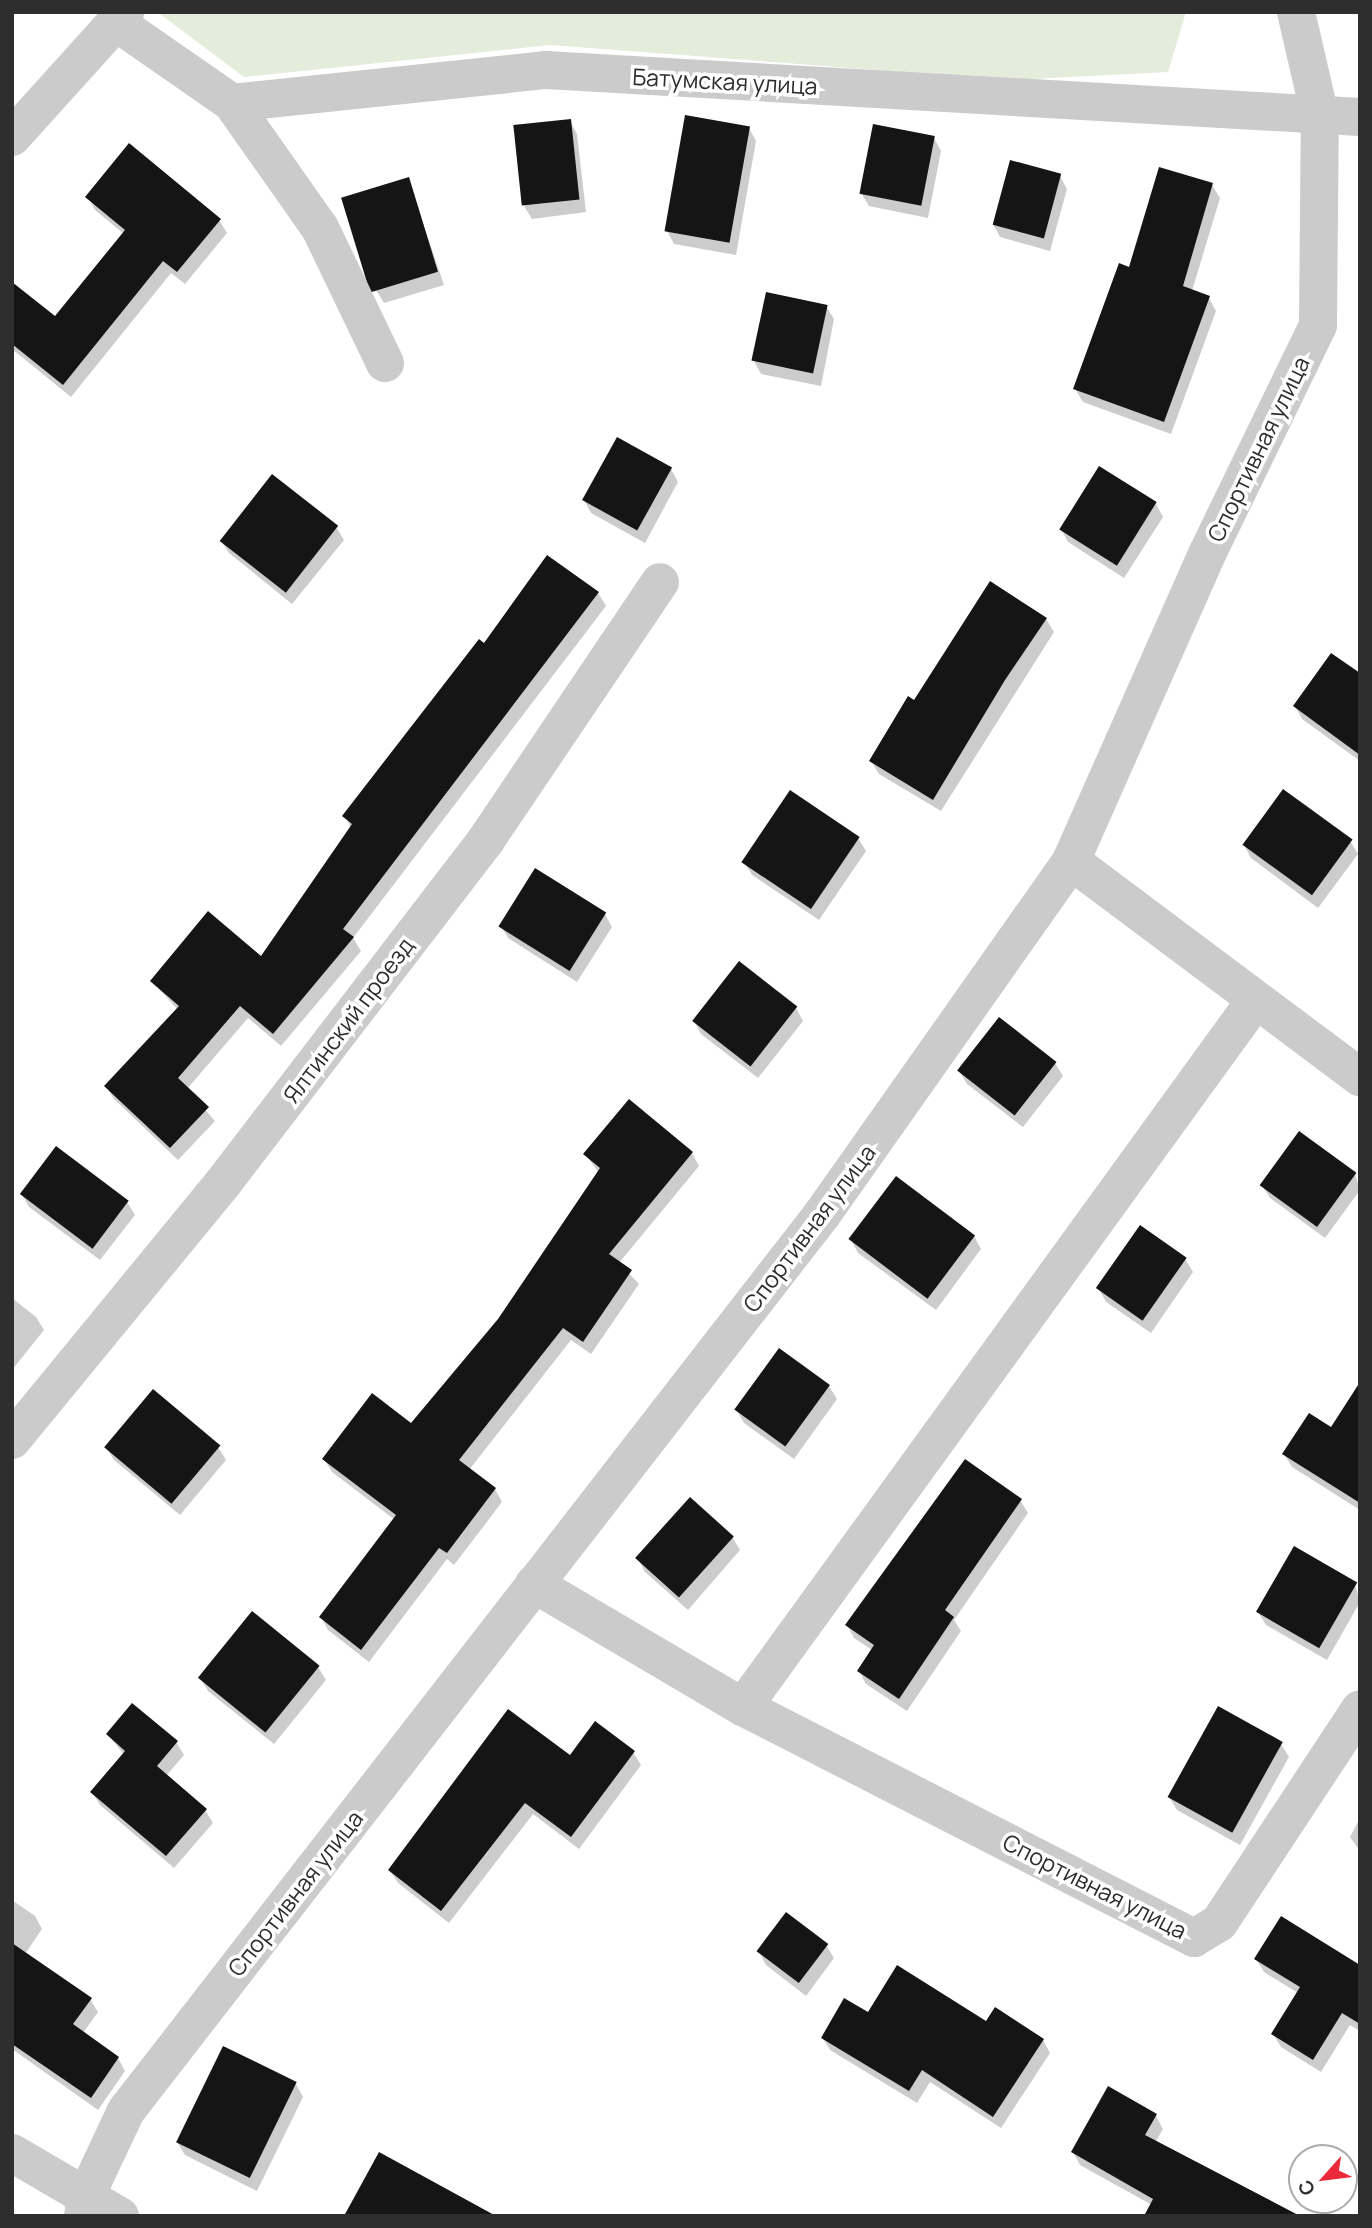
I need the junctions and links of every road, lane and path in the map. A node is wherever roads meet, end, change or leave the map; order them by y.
1 (1296, 12) edge
2 (121, 18) edge
3 (232, 103) junction
4 (1320, 116) junction
5 (1360, 117) edge
6 (12, 137) edge
7 (385, 363) dead end
8 (660, 582) dead end
9 (1071, 861) junction
10 (1254, 1002) junction
11 (1360, 1077) edge
12 (12, 1440) edge
13 (534, 1584) junction
14 (743, 1707) junction
15 (1360, 1709) edge
16 (12, 2153) edge
17 (84, 2206) edge
18 (120, 2216) edge

1 - 4 street, Спортивная улица
2 - 3 street
2 - 6 street
3 - 4 street, Батумская улица
3 - 7 street
4 - 5 street, Батумская улица
4 - 9 street, Спортивная улица
8 - 12 street, Ялтинский проезд
9 - 10 street
9 - 13 street, Спортивная улица
10 - 11 street
10 - 14 street
13 - 14 street, Спортивная улица
13 - 17 street, Спортивная улица
14 - 15 street, Спортивная улица
16 - 17 street
17 - 18 street

